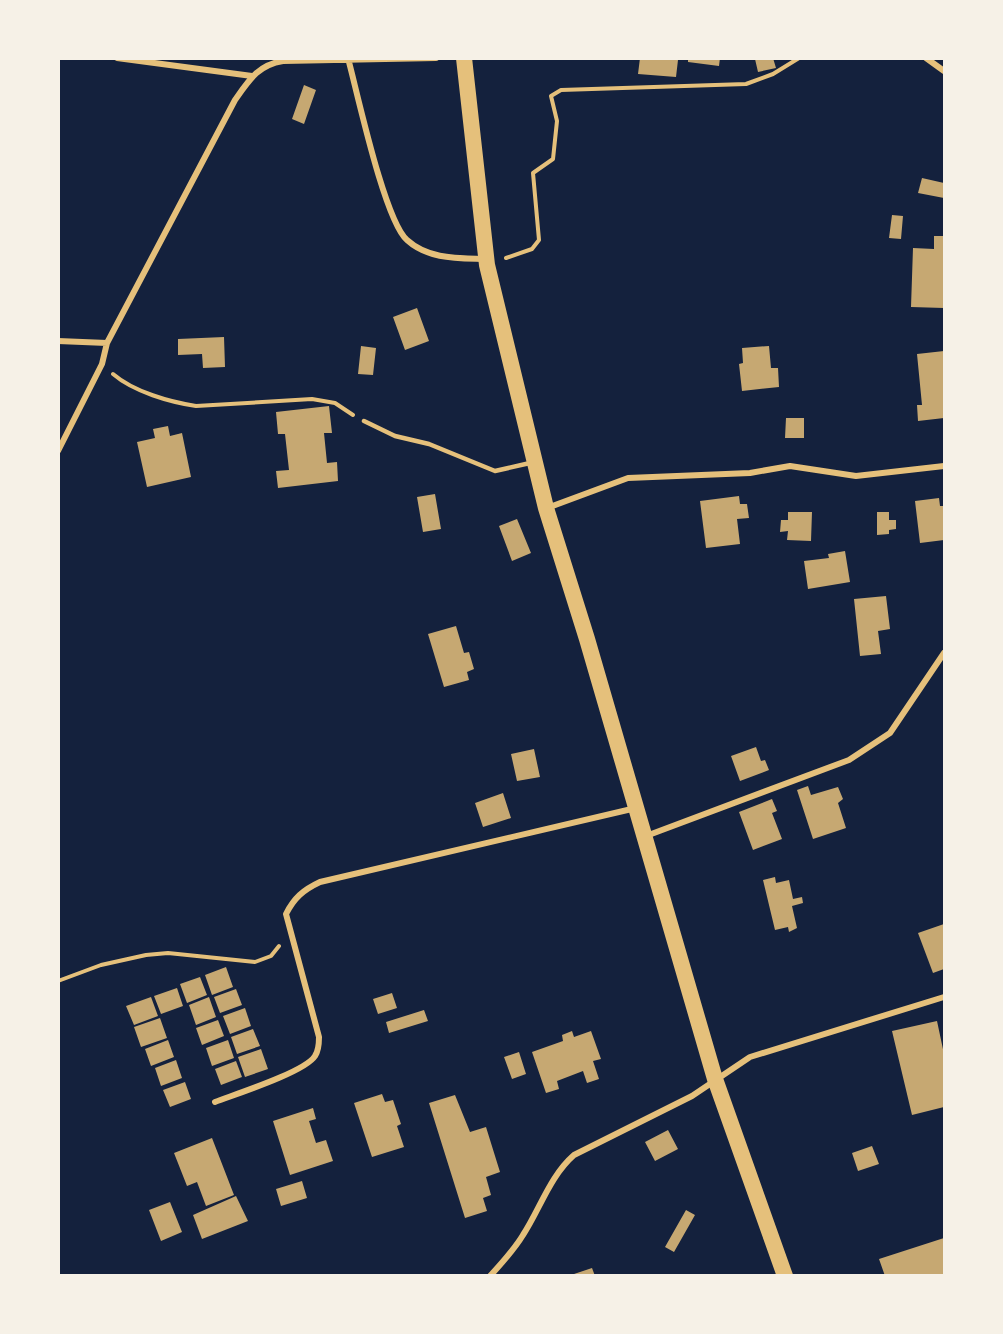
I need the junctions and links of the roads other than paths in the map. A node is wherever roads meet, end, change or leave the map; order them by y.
1 (117, 58) edge
2 (435, 58) edge
3 (464, 58) edge
4 (926, 58) edge
5 (334, 59) edge
6 (363, 60) edge
7 (350, 62) junction
8 (945, 71) edge
9 (252, 76) junction
10 (487, 262) junction
11 (58, 341) edge
12 (107, 343) junction
13 (364, 422) road end
14 (58, 451) edge
15 (536, 462) junction
16 (945, 466) edge
17 (546, 508) junction
18 (945, 653) edge
19 (637, 808) junction
20 (645, 837) junction
21 (945, 997) edge
22 (715, 1079) junction
23 (215, 1102) dead end
24 (490, 1275) edge
25 (785, 1275) edge

1 - 9 street
2 - 6 street
3 - 10 highway
4 - 8 street
5 - 7 street
5 - 9 street
6 - 7 street
7 - 10 street
9 - 12 street
10 - 15 highway
11 - 12 street
12 - 14 street
13 - 15 lane
15 - 17 highway
16 - 17 street
17 - 19 highway
18 - 20 street
19 - 20 highway
19 - 23 street
20 - 22 highway
21 - 22 street
22 - 24 street
22 - 25 highway

